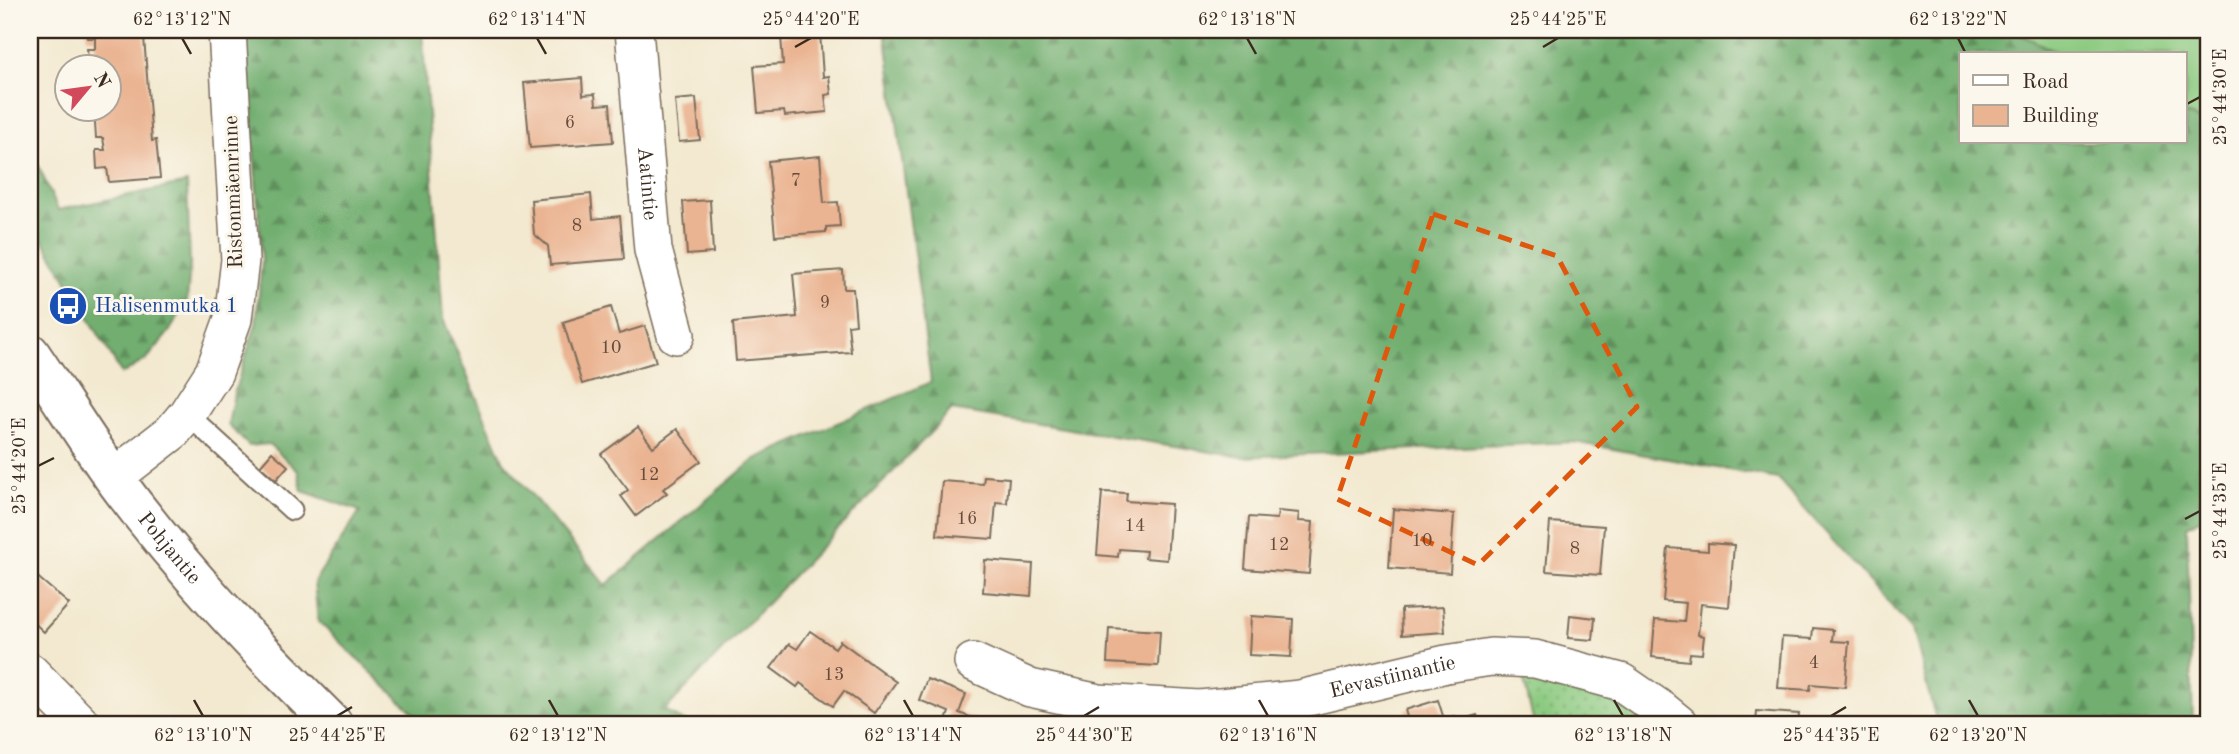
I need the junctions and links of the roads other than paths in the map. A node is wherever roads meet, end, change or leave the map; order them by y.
1 (227, 30) edge
2 (634, 30) edge
3 (676, 335) dead end
4 (30, 353) edge
5 (187, 414) junction
6 (114, 477) junction
7 (292, 510) dead end
8 (973, 662) dead end
9 (30, 672) edge
10 (81, 724) edge
11 (333, 724) edge
12 (1679, 724) edge

1 - 5 street, Ristonmäenrinne
2 - 3 street, Aatintie
4 - 6 street, Pohjantie
5 - 6 street, Ristonmäenrinne
5 - 7 lane
6 - 11 street, Pohjantie
8 - 12 street, Eevastiinantie
9 - 10 street

